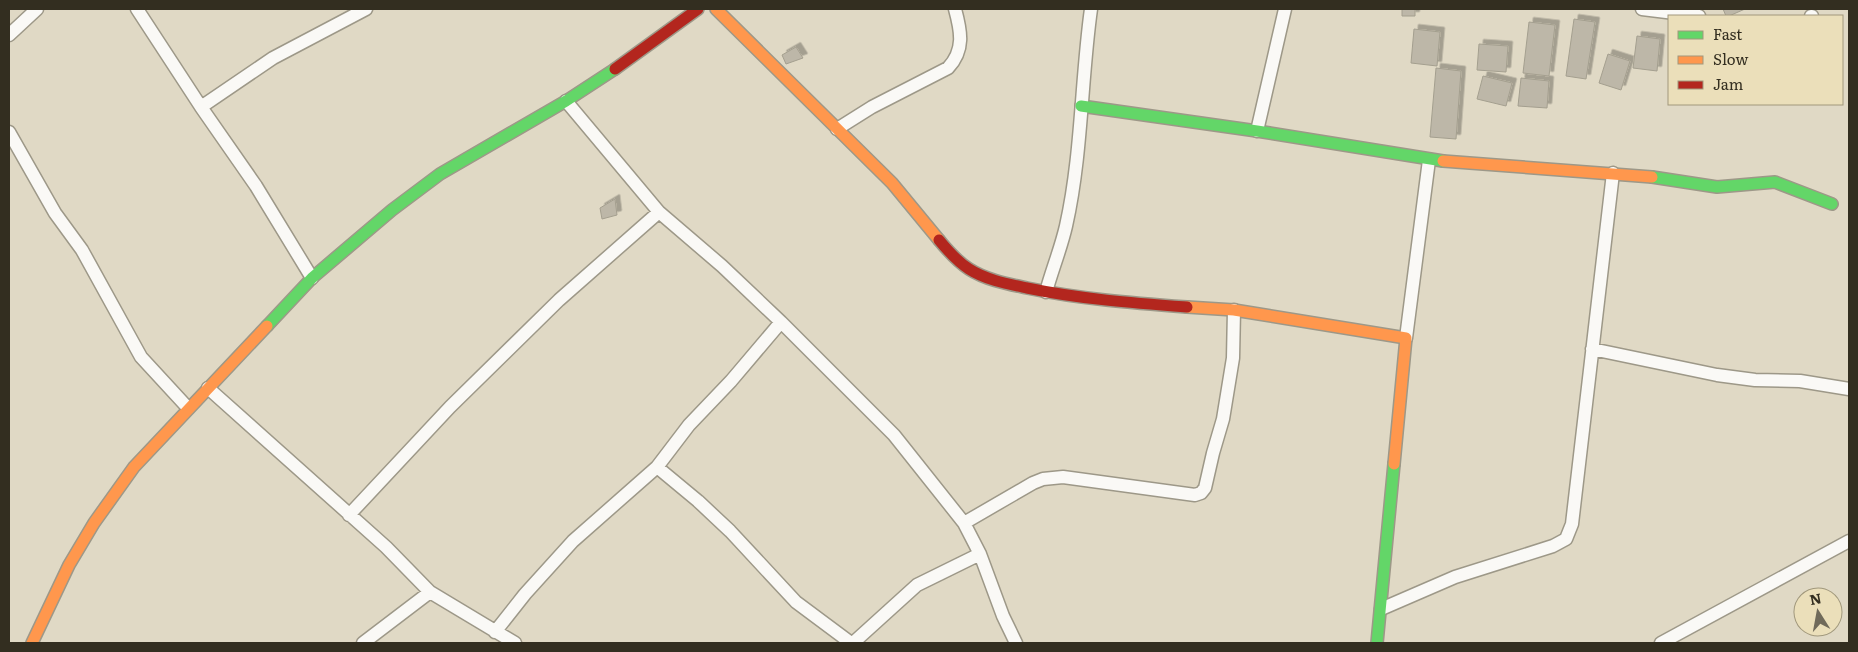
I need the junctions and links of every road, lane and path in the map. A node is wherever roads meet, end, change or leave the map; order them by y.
1 (37, 9) edge
2 (137, 9) edge
3 (366, 9) edge
4 (698, 9) edge
5 (716, 9) edge
6 (955, 9) edge
7 (1091, 9) edge
8 (1285, 9) edge
9 (1642, 9) edge
10 (1691, 15) edge
11 (9, 35) edge
12 (566, 101) junction
13 (1081, 106) junction
14 (201, 107) junction
15 (837, 129) junction
16 (1257, 131) junction
17 (9, 132) edge
18 (1429, 160) junction
19 (1613, 173) junction
20 (1832, 204) dead end
21 (659, 212) junction
22 (312, 278) junction
23 (1046, 292) junction
24 (1234, 310) junction
25 (781, 322) junction
26 (1406, 338) junction
27 (1592, 349) junction
28 (208, 388) junction
29 (1849, 389) edge
30 (188, 408) junction
31 (657, 468) junction
32 (349, 515) junction
33 (964, 523) junction
34 (1849, 541) edge
35 (980, 554) junction
36 (430, 592) junction
37 (1381, 609) junction
38 (495, 632) junction
39 (32, 643) edge
40 (363, 643) edge
41 (515, 643) edge
42 (852, 643) edge
43 (1016, 643) edge
44 (1377, 643) edge
45 (1661, 643) edge

1 - 11 street
2 - 14 street
3 - 14 street
4 - 12 street
5 - 15 street
6 - 15 street
7 - 13 street
8 - 16 street
9 - 10 street
12 - 21 street
12 - 22 street
13 - 16 street
13 - 23 street
14 - 22 street
15 - 23 street
16 - 18 street
17 - 30 street
18 - 19 street
18 - 26 street
19 - 20 street
19 - 27 street
21 - 25 street
21 - 32 street
22 - 28 street
23 - 24 street
24 - 26 street
24 - 33 street
25 - 31 street
25 - 33 street
26 - 37 street
27 - 29 street
27 - 37 street
28 - 30 street
28 - 32 street
30 - 39 street
31 - 38 street
31 - 42 street
32 - 36 street
33 - 35 street
34 - 45 street
35 - 42 street
35 - 43 street
36 - 38 street
36 - 40 street
37 - 44 street
38 - 41 street

